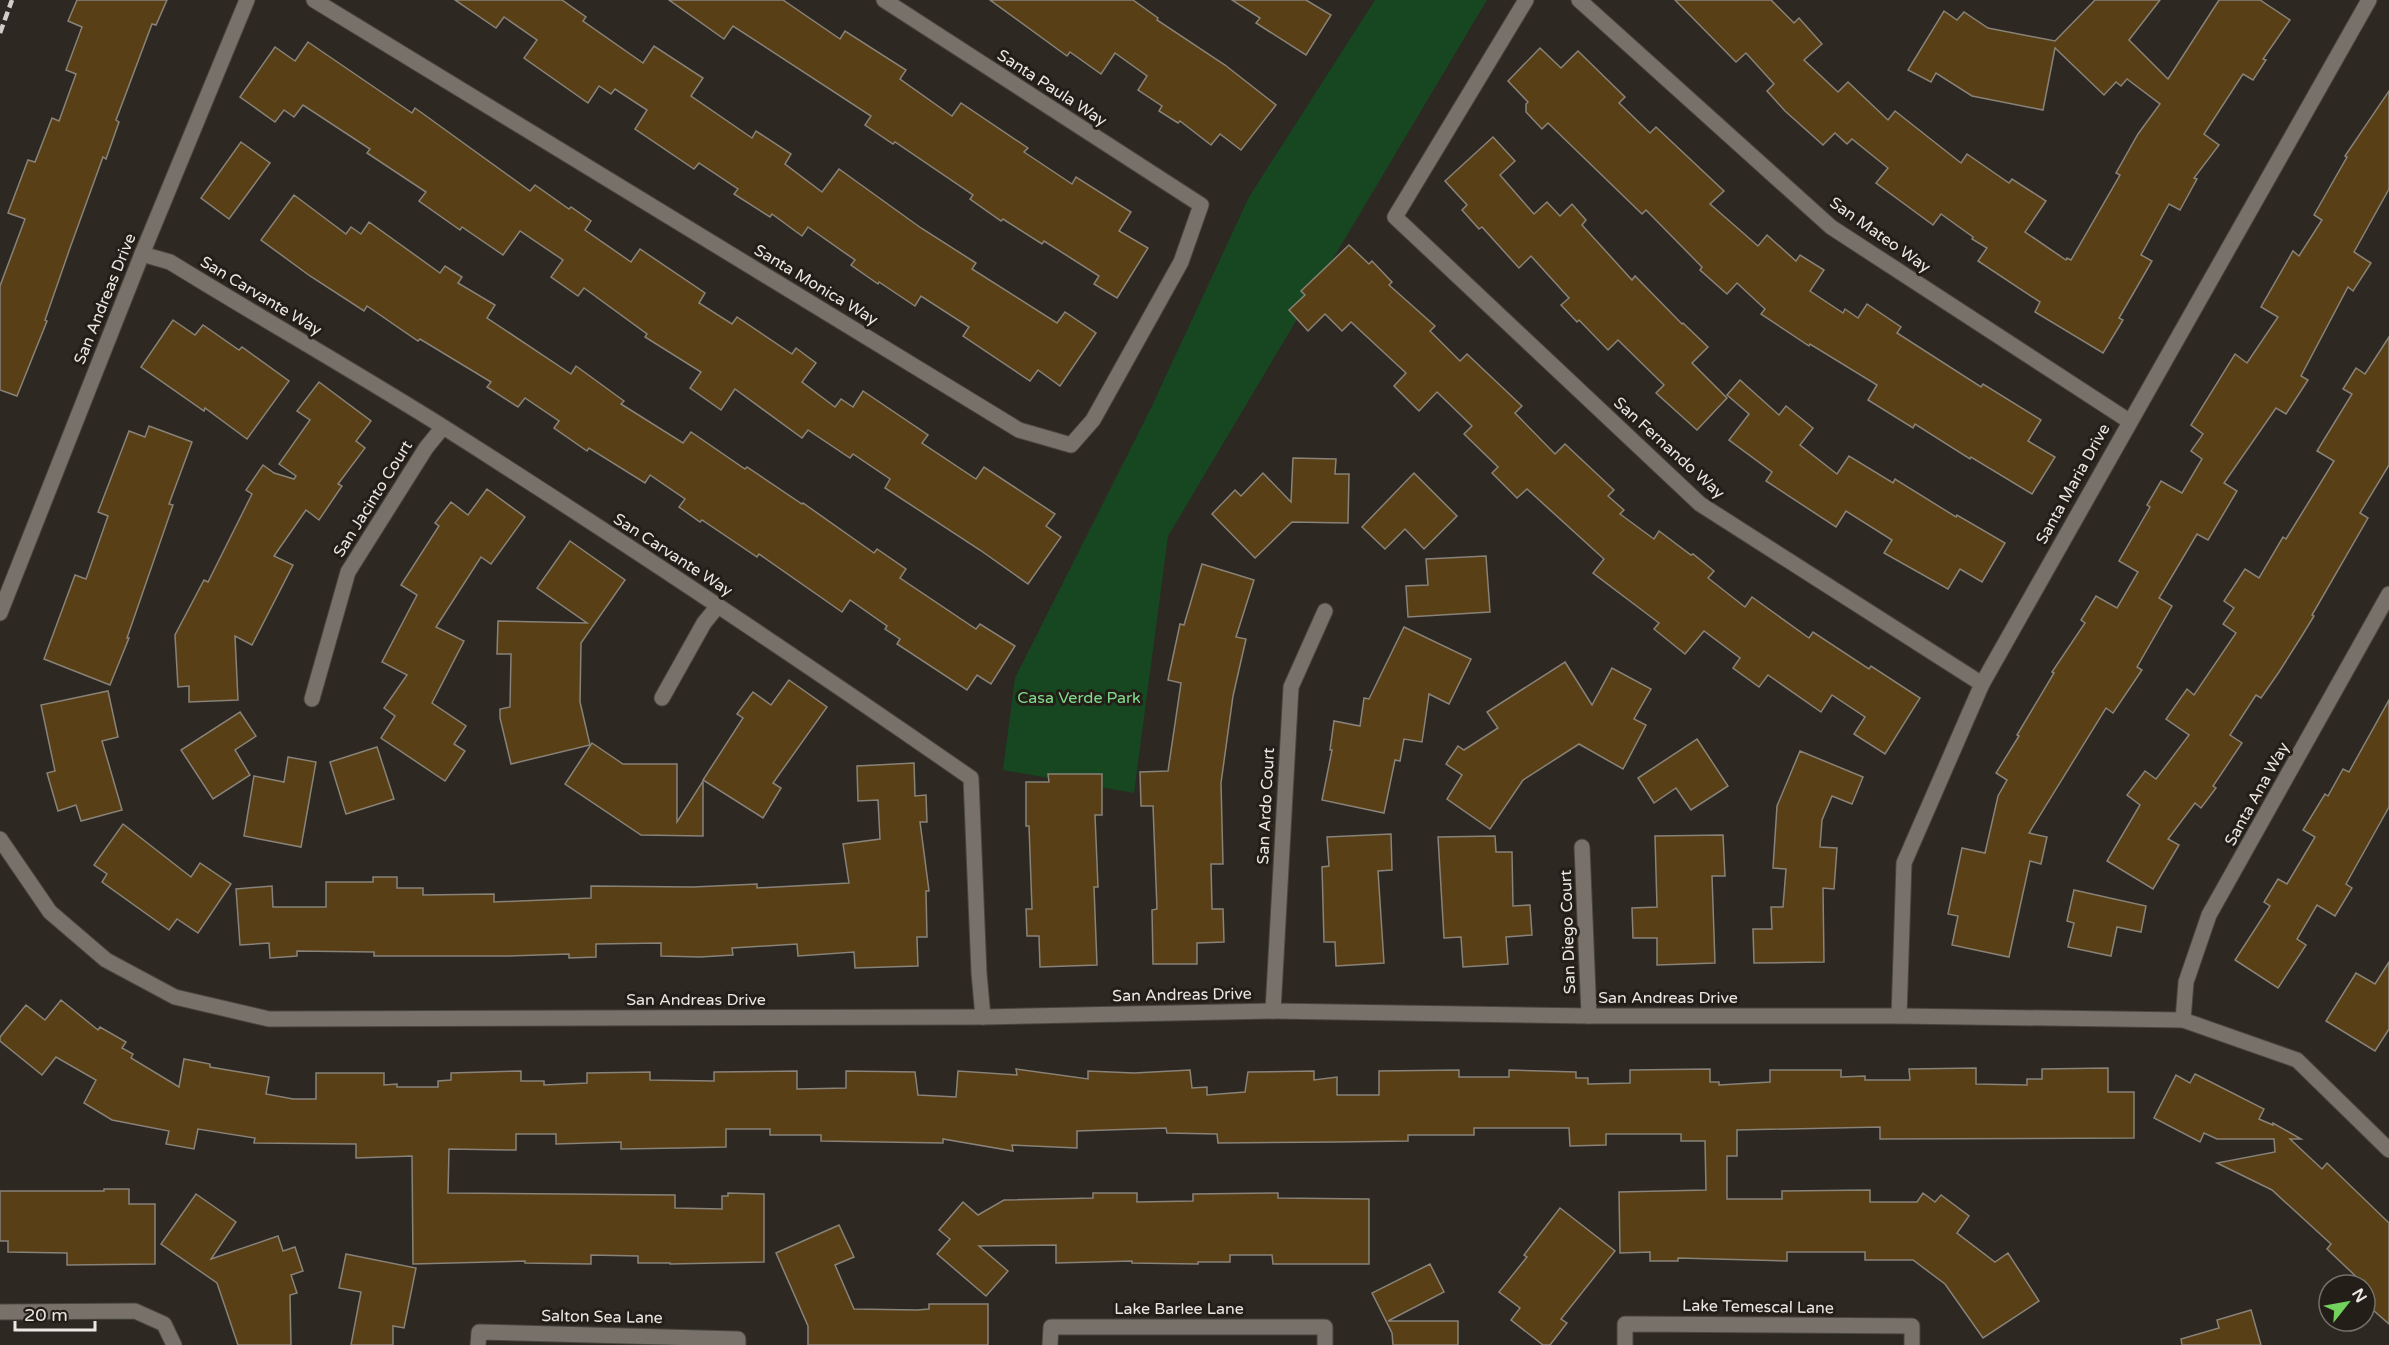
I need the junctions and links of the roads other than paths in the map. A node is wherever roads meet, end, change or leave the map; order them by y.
1 (247, 0) edge
2 (314, 0) edge
3 (884, 0) edge
4 (1526, 0) edge
5 (1579, 0) edge
6 (2370, 0) edge
7 (1201, 205) joint
8 (142, 254) junction
9 (2129, 421) junction
10 (443, 427) junction
11 (2389, 594) edge
12 (718, 606) junction
13 (1325, 611) dead end
14 (0, 613) edge
15 (1982, 684) junction
16 (662, 698) dead end
17 (312, 699) dead end
18 (0, 839) edge
19 (1582, 847) dead end
20 (1273, 1011) junction
21 (1589, 1016) junction
22 (1899, 1016) junction
23 (983, 1017) junction
24 (2184, 1020) junction
25 (2389, 1149) edge
26 (0, 1312) edge
27 (738, 1342) edge
28 (174, 1345) edge
29 (478, 1345) edge
30 (1050, 1345) edge
31 (1325, 1345) edge
32 (1626, 1345) edge
33 (1912, 1345) edge

1 - 8 street, San Andreas Drive
2 - 7 street, Santa Monica Way
3 - 7 street, Santa Paula Way
4 - 15 street, San Fernando Way
5 - 9 street, San Mateo Way
6 - 9 street, Santa Maria Drive
8 - 10 street, San Carvante Way
8 - 14 street, San Andreas Drive
9 - 15 street, Santa Maria Drive
10 - 12 street, San Carvante Way
10 - 17 street, San Jacinto Court
11 - 24 street, Santa Ana Way
12 - 16 street
12 - 23 street, San Carvante Way
13 - 20 street, San Ardo Court
15 - 22 street, Santa Maria Drive
18 - 23 street, San Andreas Drive
19 - 21 street, San Diego Court
20 - 21 street, San Andreas Drive
20 - 23 street, San Andreas Drive
21 - 22 street, San Andreas Drive
22 - 24 street, San Andreas Drive
24 - 25 street, San Andreas Drive
26 - 28 street
27 - 29 street, Salton Sea Lane
30 - 31 street, Lake Barlee Lane
32 - 33 street, Lake Temescal Lane

